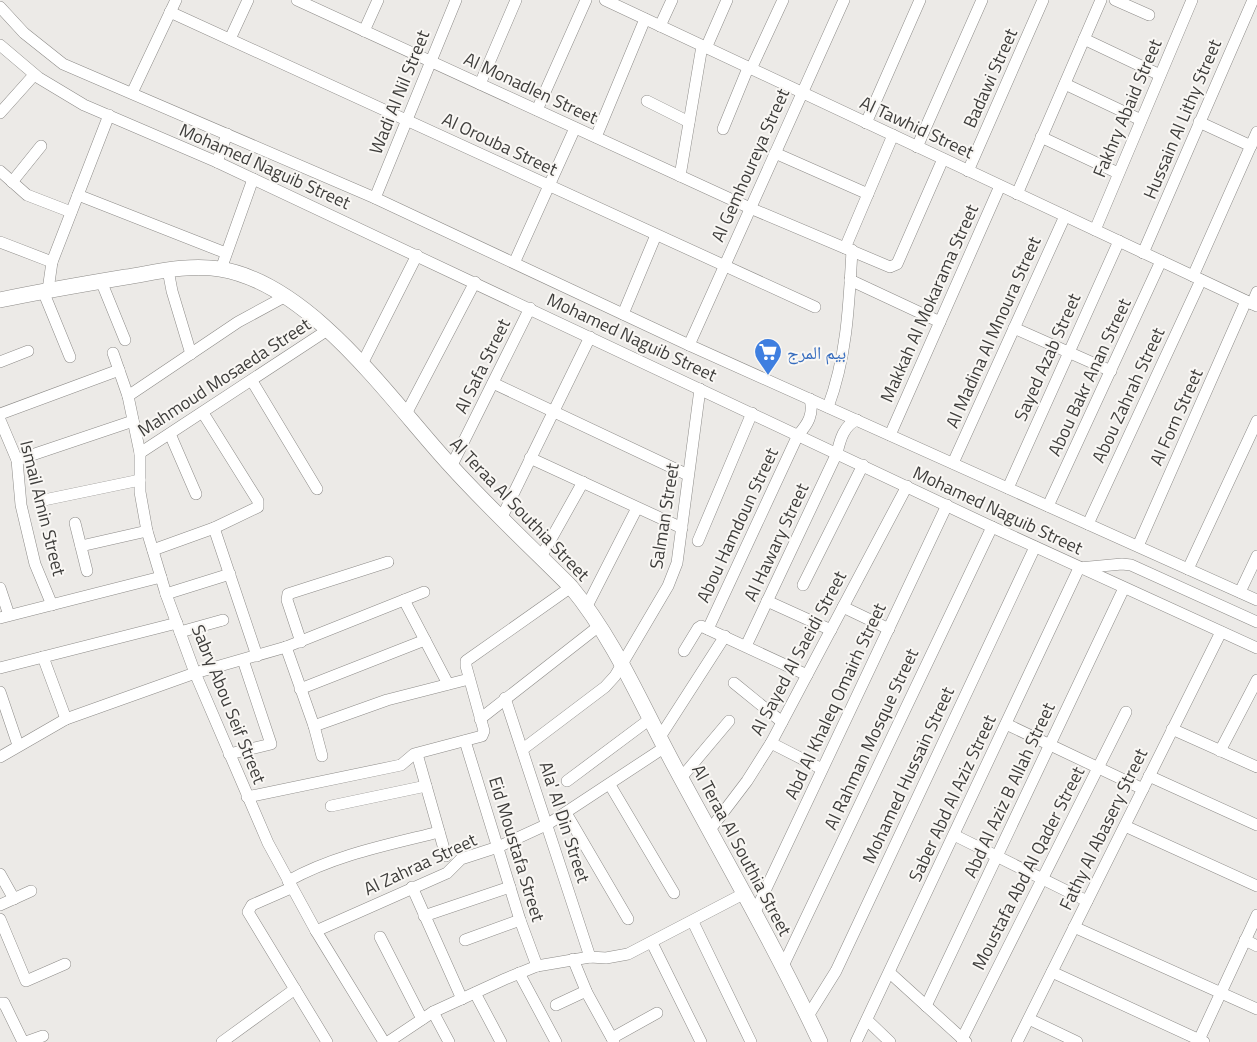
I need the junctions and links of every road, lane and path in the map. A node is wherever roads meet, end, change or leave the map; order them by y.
1 (176, 0) edge
2 (248, 0) edge
3 (297, 0) edge
4 (378, 0) edge
5 (456, 0) edge
6 (516, 0) edge
7 (586, 0) edge
8 (606, 0) edge
9 (672, 0) edge
10 (727, 0) edge
11 (783, 0) edge
12 (844, 0) edge
13 (920, 0) edge
14 (982, 0) edge
15 (1044, 0) edge
16 (1101, 0) edge
17 (1115, 0) edge
18 (1192, 0) edge
19 (1253, 0) edge
20 (0, 7) edge
21 (170, 12) junction
22 (1150, 15) dead end
23 (646, 19) junction
24 (660, 26) junction
25 (364, 31) junction
26 (1084, 39) junction
27 (230, 40) junction
28 (0, 45) edge
29 (704, 47) junction
30 (431, 61) junction
31 (750, 68) junction
32 (34, 75) junction
33 (1160, 75) junction
34 (480, 84) junction
35 (1064, 84) junction
36 (802, 93) junction
37 (132, 94) junction
38 (647, 101) dead end
39 (537, 110) junction
40 (0, 113) edge
41 (109, 115) junction
42 (406, 120) junction
43 (1141, 120) junction
44 (689, 122) junction
45 (866, 122) junction
46 (1200, 122) junction
47 (575, 128) junction
48 (723, 129) dead end
49 (1257, 132) edge
50 (227, 134) junction
51 (893, 135) junction
52 (596, 137) junction
53 (1041, 137) junction
54 (41, 146) dead end
55 (1251, 146) junction
56 (917, 147) junction
57 (775, 153) junction
58 (943, 159) junction
59 (217, 162) junction
60 (0, 171) edge
61 (968, 171) junction
62 (1118, 174) junction
63 (680, 176) junction
64 (253, 179) junction
65 (12, 182) junction
66 (549, 186) junction
67 (1000, 186) junction
68 (868, 194) junction
69 (1017, 194) junction
70 (78, 195) junction
71 (375, 198) junction
72 (750, 208) junction
73 (71, 212) junction
74 (1065, 216) junction
75 (1095, 230) junction
76 (656, 235) junction
77 (1118, 241) junction
78 (0, 242) edge
79 (848, 249) junction
80 (226, 253) junction
81 (1143, 253) junction
82 (417, 255) junction
83 (515, 261) junction
84 (52, 262) junction
85 (1161, 262) junction
86 (725, 264) junction
87 (221, 269) junction
88 (168, 270) junction
89 (1197, 278) junction
90 (850, 280) junction
91 (101, 281) junction
92 (475, 282) junction
93 (46, 290) junction
94 (1257, 292) edge
95 (286, 296) junction
96 (0, 300) edge
97 (1252, 304) edge
98 (816, 307) dead end
99 (530, 308) junction
100 (623, 314) junction
101 (940, 322) junction
102 (1014, 328) junction
103 (326, 331) junction
104 (590, 337) junction
105 (125, 340) dead end
106 (689, 344) junction
107 (28, 351) dead end
108 (113, 352) dead end
109 (1069, 352) junction
110 (191, 354) junction
111 (70, 357) dead end
112 (0, 362) edge
113 (362, 364) junction
114 (119, 370) junction
115 (1111, 371) junction
116 (252, 380) junction
117 (493, 383) junction
118 (700, 389) junction
119 (128, 396) junction
120 (810, 399) junction
121 (828, 407) junction
122 (553, 411) junction
123 (203, 413) junction
124 (752, 413) junction
125 (0, 414) edge
126 (406, 414) junction
127 (0, 420) edge
128 (857, 420) junction
129 (133, 421) junction
130 (1257, 421) edge
131 (170, 434) junction
132 (798, 435) junction
133 (890, 435) junction
134 (140, 453) junction
135 (837, 453) junction
136 (530, 458) junction
137 (17, 460) junction
138 (953, 463) junction
139 (862, 465) junction
140 (452, 467) junction
141 (688, 475) junction
142 (140, 480) junction
143 (583, 482) junction
144 (907, 486) junction
145 (1008, 488) junction
146 (317, 489) dead end
147 (196, 494) dead end
148 (44, 500) dead end
149 (947, 505) junction
150 (1048, 506) junction
151 (637, 508) junction
152 (502, 517) junction
153 (75, 523) dead end
154 (1088, 524) junction
155 (992, 527) junction
156 (214, 528) junction
157 (682, 528) junction
158 (148, 531) junction
159 (698, 541) dead end
160 (81, 546) junction
161 (1138, 546) junction
162 (1034, 547) junction
163 (153, 550) junction
164 (1257, 556) edge
165 (542, 557) junction
166 (388, 562) dead end
167 (1079, 568) junction
168 (1188, 569) junction
169 (86, 571) dead end
170 (230, 574) junction
171 (161, 577) junction
172 (803, 585) dead end
173 (570, 587) junction
174 (0, 588) edge
175 (1124, 588) junction
176 (424, 592) dead end
177 (1240, 592) junction
178 (166, 594) junction
179 (404, 600) junction
180 (1257, 600) edge
181 (767, 601) junction
182 (52, 604) junction
183 (587, 606) junction
184 (843, 607) junction
185 (5, 616) edge
186 (223, 620) dead end
187 (1257, 622) edge
188 (600, 626) junction
189 (179, 627) junction
190 (708, 629) junction
191 (889, 629) junction
192 (831, 630) junction
193 (1221, 632) junction
194 (725, 636) junction
195 (425, 640) junction
196 (301, 642) junction
197 (746, 646) junction
198 (286, 648) junction
199 (1257, 648) edge
200 (684, 652) dead end
201 (257, 656) junction
202 (43, 657) junction
203 (243, 660) junction
204 (623, 666) junction
205 (0, 668) edge
206 (195, 673) junction
207 (807, 675) junction
208 (469, 680) junction
209 (1257, 680) edge
210 (734, 683) dead end
211 (448, 684) junction
212 (300, 689) junction
213 (0, 692) edge
214 (505, 698) junction
215 (1126, 712) dead end
216 (66, 718) junction
217 (480, 719) junction
218 (650, 719) junction
219 (729, 721) dead end
220 (782, 722) junction
221 (1006, 724) junction
222 (314, 726) junction
223 (1172, 729) junction
224 (465, 741) junction
225 (662, 742) junction
226 (770, 743) junction
227 (18, 745) junction
228 (1050, 745) junction
229 (523, 749) junction
230 (1220, 750) junction
231 (229, 754) junction
232 (416, 754) junction
233 (322, 756) dead end
234 (0, 757) edge
235 (1257, 767) edge
236 (1098, 768) junction
237 (822, 769) junction
238 (1149, 776) junction
239 (681, 778) junction
240 (566, 781) dead end
241 (610, 785) junction
242 (426, 786) junction
243 (1143, 789) junction
244 (247, 797) junction
245 (331, 806) dead end
246 (566, 813) junction
247 (548, 824) junction
248 (1257, 825) edge
249 (1125, 826) junction
250 (709, 831) junction
251 (439, 832) junction
252 (954, 835) junction
253 (498, 847) junction
254 (446, 856) dead end
255 (997, 857) junction
256 (0, 874) edge
257 (1042, 879) junction
258 (289, 884) junction
259 (1257, 886) edge
260 (412, 887) junction
261 (510, 887) junction
262 (31, 891) dead end
263 (674, 893) dead end
264 (745, 893) junction
265 (14, 899) junction
266 (1087, 901) junction
267 (0, 905) edge
268 (755, 912) junction
269 (424, 916) junction
270 (1257, 916) edge
271 (0, 919) edge
272 (628, 919) dead end
273 (520, 920) junction
274 (693, 922) junction
275 (1074, 927) junction
276 (316, 931) junction
277 (380, 937) dead end
278 (465, 940) dead end
279 (1245, 940) junction
280 (652, 943) junction
281 (1257, 946) edge
282 (590, 957) junction
283 (573, 959) junction
284 (65, 964) dead end
285 (537, 966) junction
286 (783, 966) junction
287 (1052, 972) junction
288 (519, 973) junction
289 (890, 973) junction
290 (295, 990) junction
291 (586, 991) junction
292 (474, 993) junction
293 (1221, 993) junction
294 (462, 999) junction
295 (0, 1003) edge
296 (556, 1005) dead end
297 (926, 1006) junction
298 (1257, 1009) edge
299 (433, 1012) junction
300 (657, 1014) dead end
301 (808, 1016) junction
302 (422, 1019) junction
303 (1029, 1019) junction
304 (868, 1020) junction
305 (43, 1036) dead end
306 (322, 1040) edge
307 (613, 1040) edge
308 (964, 1040) edge
309 (389, 1041) edge
310 (1201, 1041) edge
311 (25, 1042) edge
312 (222, 1042) edge
313 (449, 1042) edge
314 (501, 1042) edge
315 (556, 1042) edge
316 (701, 1042) edge
317 (751, 1042) edge
318 (820, 1042) edge
319 (856, 1042) edge
320 (890, 1042) edge
321 (1017, 1042) edge
322 (1077, 1042) edge

1 - 21 street
2 - 27 street
3 - 25 street, Al Monadlen Street
4 - 25 street
5 - 30 street, Wadi Al Nil Street
6 - 34 street
7 - 39 street
8 - 23 street, Al Tawhid Street
9 - 24 street
10 - 29 street
11 - 31 street
12 - 36 street, Al Gemhoureya Street
13 - 45 street
14 - 56 street
15 - 61 street, Badawi Street
16 - 26 street
17 - 22 street
18 - 33 street, Fakhry Abaid Street
19 - 46 street, Hussain Al Lithy Street
20 - 37 street, Mohamed Naguib Street
21 - 27 street, Al Orouba Street
21 - 37 street
23 - 24 street, Al Tawhid Street
23 - 52 street
24 - 29 street, Al Tawhid Street
25 - 30 street, Al Monadlen Street
26 - 33 street
26 - 35 street
27 - 42 street, Al Orouba Street
28 - 32 street, Mohamed Naguib Street
29 - 31 street, Al Tawhid Street
29 - 44 street
30 - 34 street, Al Monadlen Street
30 - 42 street, Wadi Al Nil Street
31 - 36 street, Al Tawhid Street
31 - 48 street
32 - 40 street
32 - 41 street, Mohamed Naguib Street
33 - 43 street, Fakhry Abaid Street
34 - 39 street, Al Monadlen Street
35 - 43 street
35 - 53 street
36 - 45 street, Al Tawhid Street
36 - 57 street, Al Gemhoureya Street
37 - 50 street, Mohamed Naguib Street
38 - 44 street
39 - 47 street, Al Monadlen Street
41 - 59 street, Mohamed Naguib Street
41 - 70 street
42 - 66 street, Al Orouba Street
42 - 71 street, Wadi Al Nil Street
43 - 62 street, Fakhry Abaid Street
44 - 63 street
45 - 51 street, Al Tawhid Street
46 - 55 street
46 - 81 street, Hussain Al Lithy Street
47 - 52 street, Al Monadlen Street
47 - 66 street
49 - 55 street, Abou Zahrah Street
50 - 59 street
50 - 71 street, Mohamed Naguib Street
51 - 56 street, Al Tawhid Street
51 - 68 street
52 - 63 street, Al Monadlen Street
53 - 62 street
53 - 69 street
54 - 65 street
55 - 89 street, Abou Zahrah Street
56 - 58 street, Al Tawhid Street
57 - 68 street
57 - 72 street, Al Gemhoureya Street
58 - 61 street, Al Tawhid Street
58 - 79 street, Al Monadlen Street
59 - 64 street, Mohamed Naguib Street
60 - 65 street
61 - 67 street, Al Tawhid Street
62 - 75 street, Fakhry Abaid Street
63 - 72 street, Al Monadlen Street
64 - 80 street
64 - 82 street, Mohamed Naguib Street
65 - 73 street
66 - 76 street, Al Orouba Street
66 - 83 street
67 - 69 street, Al Tawhid Street
67 - 101 street, Makkah Al Mokarama Street
68 - 79 street
69 - 74 street, Al Tawhid Street
70 - 73 street
70 - 80 street
71 - 83 street, Mohamed Naguib Street
72 - 79 street, Al Monadlen Street
72 - 86 street, Al Gemhoureya Street
73 - 84 street
74 - 75 street, Al Tawhid Street
74 - 102 street, Al Madina Al Mnoura Street
75 - 77 street, Al Tawhid Street
76 - 86 street, Al Orouba Street
76 - 100 street
77 - 81 street, Al Tawhid Street
77 - 109 street, Sayed Azab Street
78 - 84 street
79 - 90 street
80 - 87 street
81 - 85 street, Al Tawhid Street
82 - 92 street, Mohamed Naguib Street
82 - 113 street
83 - 100 street, Mohamed Naguib Street
84 - 93 street
85 - 89 street, Al Tawhid Street
85 - 115 street, Abou Bakr Anan Street
86 - 98 street, Al Orouba Street
86 - 106 street, Al Gemhoureya Street
87 - 88 street, Al Teraa Al Southia Street
87 - 95 street, Al Teraa Al Southia Street
88 - 91 street, Al Teraa Al Southia Street
88 - 110 street
89 - 97 street, Al Tawhid Street
89 - 154 street, Abou Zahrah Street
90 - 101 street
90 - 121 street
91 - 93 street, Al Teraa Al Southia Street
91 - 105 street
92 - 99 street, Mohamed Naguib Street
92 - 126 street
93 - 96 street, Al Teraa Al Southia Street
93 - 111 street
94 - 97 street, Al Forn Street
95 - 103 street, Al Teraa Al Southia Street
95 - 110 street
97 - 161 street, Al Forn Street
99 - 104 street, Mohamed Naguib Street
99 - 117 street, Al Safa Street
100 - 106 street, Mohamed Naguib Street
101 - 133 street, Makkah Al Mokarama Street
102 - 109 street
102 - 138 street, Al Madina Al Mnoura Street
103 - 113 street, Al Teraa Al Southia Street
103 - 116 street, Mahmoud Mosaeda Street
104 - 118 street, Mohamed Naguib Street
104 - 122 street
106 - 120 street, Mohamed Naguib Street
107 - 112 street
108 - 114 street, Sabry Abou Seif Street
109 - 115 street
109 - 145 street, Sayed Azab Street
110 - 119 street
113 - 126 street, Al Teraa Al Southia Street
114 - 119 street, Sabry Abou Seif Street
114 - 125 street
115 - 150 street, Abou Bakr Anan Street
116 - 123 street, Mahmoud Mosaeda Street
116 - 146 street
117 - 122 street
117 - 140 street, Al Safa Street
118 - 124 street, Mohamed Naguib Street
118 - 141 street, Salman Street
119 - 129 street, Sabry Abou Seif Street
120 - 121 street, Mohamed Naguib Street
120 - 132 street, Abou Hamdoun Street
121 - 128 street, Mohamed Naguib Street
122 - 136 street
122 - 141 street
123 - 131 street, Mahmoud Mosaeda Street
123 - 156 street
124 - 132 street, Mohamed Naguib Street
124 - 159 street
126 - 140 street, Al Teraa Al Southia Street
127 - 137 street, Ismail Amin Street
128 - 133 street, Mohamed Naguib Street
128 - 135 street, Al Hawary Street
129 - 134 street, Sabry Abou Seif Street
129 - 137 street
130 - 168 street
131 - 134 street, Mahmoud Mosaeda Street
131 - 147 street
132 - 135 street, Mohamed Naguib Street
132 - 190 street, Abou Hamdoun Street
133 - 138 street, Mohamed Naguib Street
134 - 142 street, Sabry Abou Seif Street
135 - 139 street, Mohamed Naguib Street
135 - 181 street, Al Hawary Street
136 - 143 street
136 - 152 street
137 - 182 street, Ismail Amin Street
138 - 145 street, Mohamed Naguib Street
139 - 144 street, Mohamed Naguib Street
139 - 172 street
140 - 152 street, Al Teraa Al Southia Street
141 - 157 street, Salman Street
142 - 148 street
142 - 158 street, Sabry Abou Seif Street
143 - 151 street
143 - 165 street
144 - 149 street, Mohamed Naguib Street
144 - 184 street, Al Sayed Al Saeidi Street
145 - 150 street, Mohamed Naguib Street
149 - 155 street, Mohamed Naguib Street
149 - 191 street, Abd Al Khaleq Omairh Street
150 - 154 street, Mohamed Naguib Street
151 - 157 street
151 - 183 street
152 - 165 street, Al Teraa Al Southia Street
153 - 160 street
154 - 161 street, Mohamed Naguib Street
155 - 162 street, Mohamed Naguib Street
155 - 286 street, Al Rahman Mosque Street
156 - 163 street
156 - 170 street
157 - 204 street, Salman Street
158 - 160 street
158 - 163 street, Sabry Abou Seif Street
160 - 169 street
161 - 168 street, Mohamed Naguib Street
162 - 167 street, Mohamed Naguib Street
162 - 301 street, Mohamed Hussain Street
163 - 171 street, Sabry Abou Seif Street
164 - 177 street
165 - 173 street, Al Teraa Al Southia Street
166 - 196 street
167 - 175 street, Mohamed Naguib Street
167 - 187 street
167 - 221 street, Saber Abd Al Aziz Street
168 - 177 street, Mohamed Naguib Street
170 - 178 street
170 - 201 street
171 - 178 street, Sabry Abou Seif Street
171 - 182 street
173 - 183 street, Al Teraa Al Southia Street
173 - 208 street
174 - 185 street
175 - 193 street, Mohamed Naguib Street
175 - 228 street, Abd Al Aziz B Allah Street
176 - 179 street
177 - 180 street, Mohamed Naguib Street
178 - 189 street, Sabry Abou Seif Street
179 - 195 street
179 - 196 street
181 - 192 street
181 - 197 street, Al Hawary Street
182 - 185 street
183 - 188 street, Al Teraa Al Southia Street
184 - 191 street
184 - 192 street, Al Sayed Al Saeidi Street
186 - 189 street
188 - 204 street, Al Teraa Al Southia Street
188 - 214 street
189 - 202 street
189 - 206 street, Sabry Abou Seif Street
190 - 194 street
190 - 200 street
191 - 237 street, Abd Al Khaleq Omairh Street
192 - 207 street, Al Sayed Al Saeidi Street
193 - 199 street, Mohamed Naguib Street
193 - 223 street, Fathy Al Abasery Street
194 - 197 street
194 - 225 street
195 - 211 street
195 - 212 street
196 - 198 street
197 - 207 street
198 - 201 street
198 - 212 street
201 - 203 street
202 - 205 street
202 - 216 street
203 - 206 street
203 - 231 street
204 - 218 street, Al Teraa Al Southia Street
204 - 229 street, Salman Street
206 - 216 street
206 - 231 street, Sabry Abou Seif Street
207 - 220 street, Al Sayed Al Saeidi Street
208 - 211 street
208 - 217 street
209 - 230 street
210 - 220 street
211 - 222 street
212 - 222 street
213 - 227 street
214 - 217 street
214 - 229 street, Ala' Al Din Street
215 - 236 street, Moustafa Abd Al Qader Street
216 - 227 street
217 - 224 street
218 - 225 street, Al Teraa Al Southia Street
218 - 240 street
219 - 239 street
220 - 226 street, Al Sayed Al Saeidi Street
221 - 228 street
221 - 252 street, Saber Abd Al Aziz Street
222 - 233 street
223 - 230 street
223 - 238 street, Fathy Al Abasery Street
224 - 232 street
224 - 253 street, Eid Moustafa Street
225 - 239 street, Al Teraa Al Southia Street
225 - 241 street, Al Zahraa Street
226 - 237 street
226 - 250 street, Al Sayed Al Saeidi Street
227 - 234 street
228 - 236 street
228 - 255 street, Abd Al Aziz B Allah Street
229 - 247 street, Ala' Al Din Street
230 - 235 street
231 - 244 street, Sabry Abou Seif Street
232 - 242 street
232 - 244 street
236 - 243 street
236 - 257 street, Moustafa Abd Al Qader Street
237 - 268 street, Abd Al Khaleq Omairh Street
238 - 243 street, Fathy Al Abasery Street
238 - 248 street
239 - 250 street, Al Teraa Al Southia Street
241 - 246 street, Al Zahraa Street
241 - 263 street
242 - 245 street
242 - 251 street
243 - 249 street, Fathy Al Abasery Street
244 - 258 street, Sabry Abou Seif Street
246 - 247 street, Al Zahraa Street
246 - 272 street
247 - 253 street, Al Zahraa Street
247 - 282 street, Ala' Al Din Street
249 - 259 street
249 - 266 street, Fathy Al Abasery Street
250 - 264 street, Al Teraa Al Southia Street
251 - 254 street
251 - 258 street
252 - 255 street
252 - 289 street, Saber Abd Al Aziz Street
253 - 260 street, Al Zahraa Street
253 - 261 street, Eid Moustafa Street
255 - 257 street
255 - 297 street, Abd Al Aziz B Allah Street
256 - 265 street
257 - 266 street
257 - 308 street, Moustafa Abd Al Qader Street
258 - 276 street, Sabry Abou Seif Street
258 - 290 street
260 - 269 street
260 - 276 street, Al Zahraa Street
261 - 269 street
261 - 273 street, Eid Moustafa Street
262 - 265 street
264 - 268 street, Al Teraa Al Southia Street
264 - 274 street
265 - 267 street
266 - 275 street, Fathy Al Abasery Street
268 - 286 street, Al Teraa Al Southia Street
269 - 294 street
270 - 279 street
271 - 284 street
273 - 278 street
273 - 285 street, Eid Moustafa Street
274 - 280 street
274 - 317 street
275 - 287 street, Fathy Al Abasery Street
275 - 293 street
276 - 309 street, Sabry Abou Seif Street
277 - 302 street
279 - 281 street
279 - 293 street
280 - 282 street
280 - 316 street
282 - 283 street
283 - 285 street
283 - 291 street
285 - 288 street
286 - 301 street, Al Teraa Al Southia Street
287 - 303 street, Fathy Al Abasery Street
287 - 310 street
288 - 292 street
288 - 315 street
289 - 297 street
289 - 304 street, Saber Abd Al Aziz Street
290 - 306 street
290 - 312 street
291 - 296 street
291 - 307 street
292 - 294 street
292 - 314 street
293 - 298 street
293 - 310 street
294 - 299 street
295 - 311 street
297 - 308 street
299 - 302 street
299 - 313 street
300 - 307 street
301 - 318 street, Al Teraa Al Southia Street
302 - 309 street
303 - 321 street, Fathy Al Abasery Street
303 - 322 street
304 - 319 street, Saber Abd Al Aziz Street
304 - 320 street
305 - 311 street

